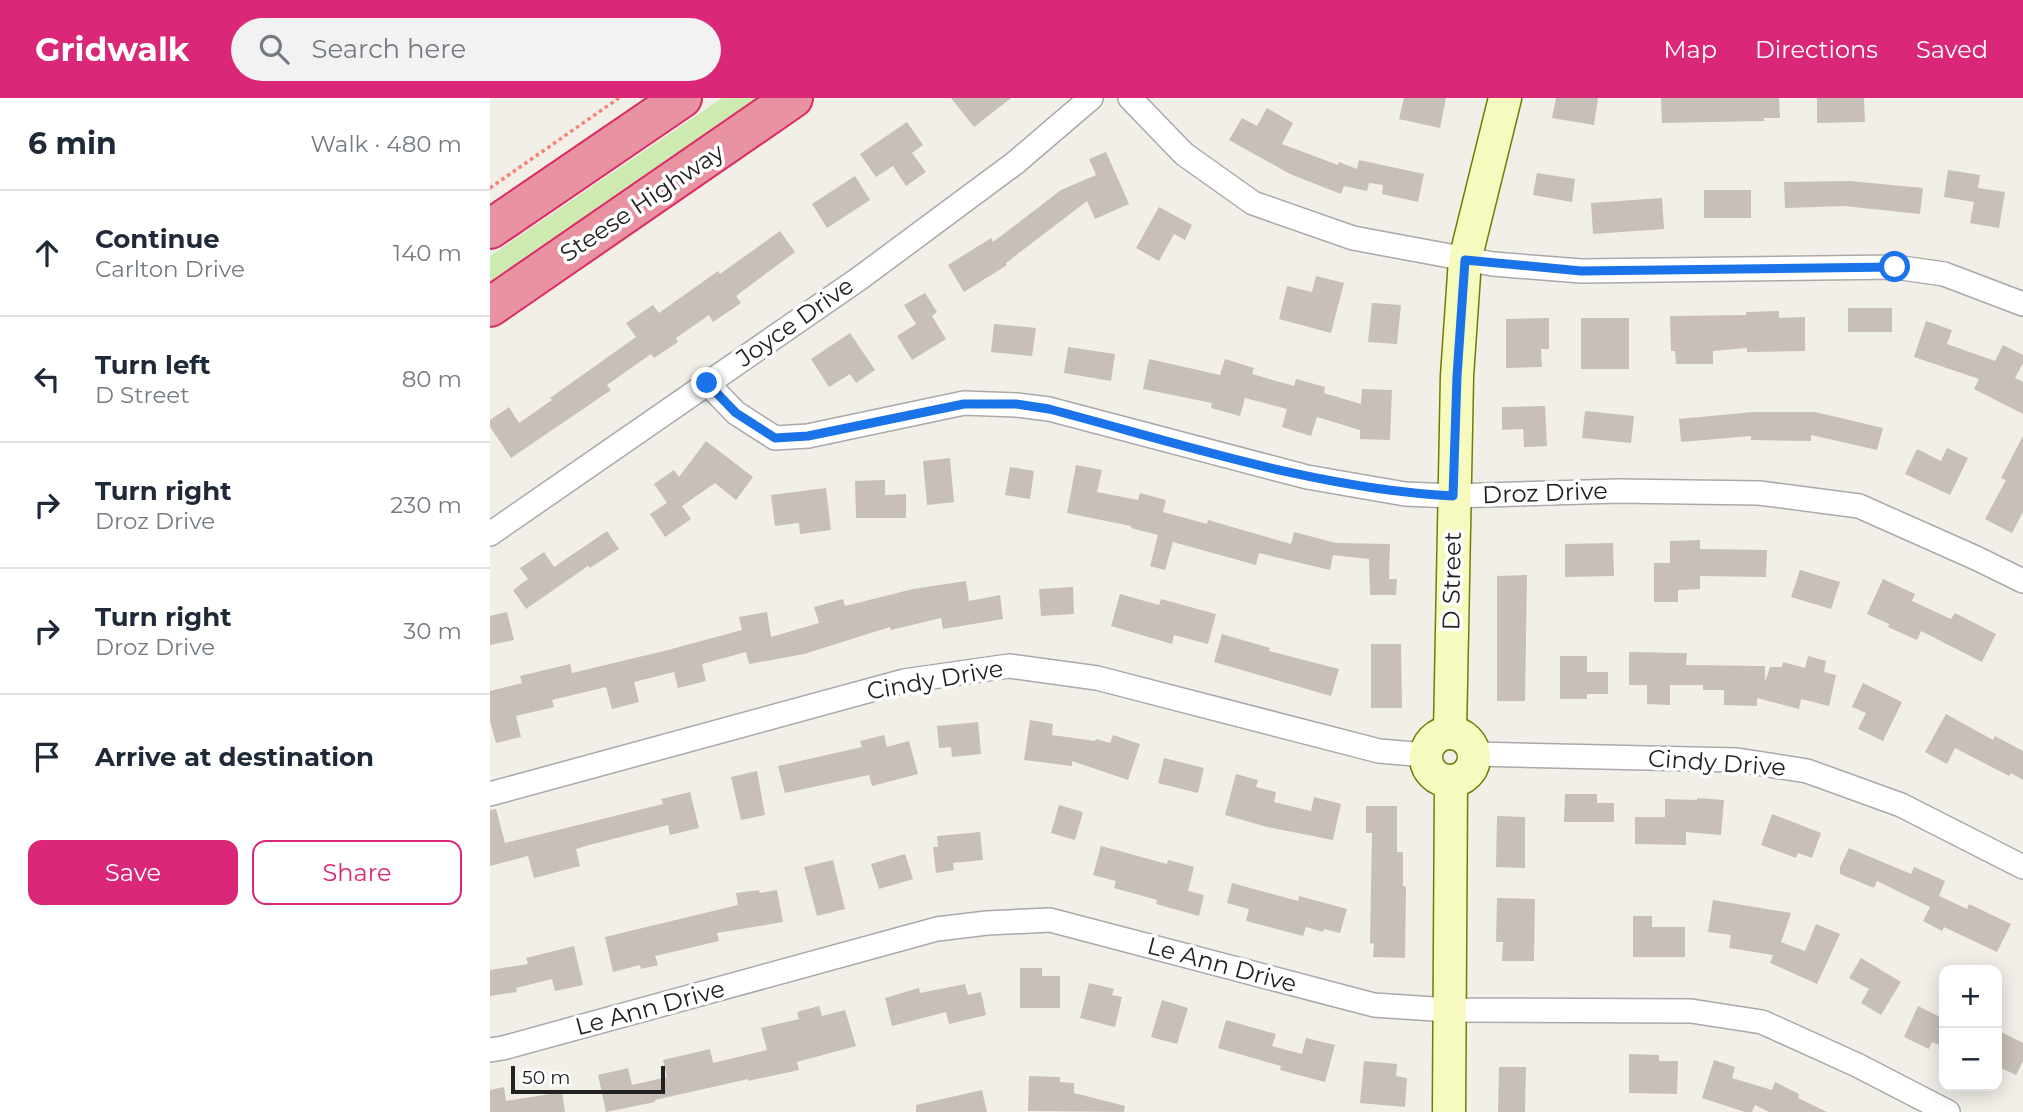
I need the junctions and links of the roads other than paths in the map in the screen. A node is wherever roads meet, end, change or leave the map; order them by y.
1 (682, 98) edge
2 (793, 98) edge
3 (1091, 98) edge
4 (1130, 98) edge
5 (1505, 98) edge
6 (490, 229) edge
7 (1465, 260) junction
8 (2023, 304) edge
9 (490, 307) edge
10 (707, 383) junction
11 (1453, 496) junction
12 (490, 534) edge
13 (2023, 581) edge
14 (1450, 733) junction
15 (1474, 754) junction
16 (1426, 755) junction
17 (1451, 781) junction
18 (490, 794) edge
19 (2023, 867) edge
20 (1449, 1010) junction
21 (490, 1050) edge
22 (1449, 1112) edge
23 (1948, 1112) edge

1 - 6 highway
2 - 9 highway, Steese Highway
3 - 10 street, Joyce Drive
4 - 7 street
5 - 7 street, D Street
7 - 8 street
7 - 11 street, D Street
10 - 11 street, Droz Drive
10 - 12 street, Joyce Drive
11 - 13 street, Droz Drive
11 - 14 street, D Street
14 - 15 street
14 - 16 street
15 - 17 street
15 - 19 street, Cindy Drive
16 - 17 street
16 - 18 street, Cindy Drive
17 - 20 street
20 - 21 street, Le Ann Drive
20 - 22 street
20 - 23 street, Le Ann Drive

